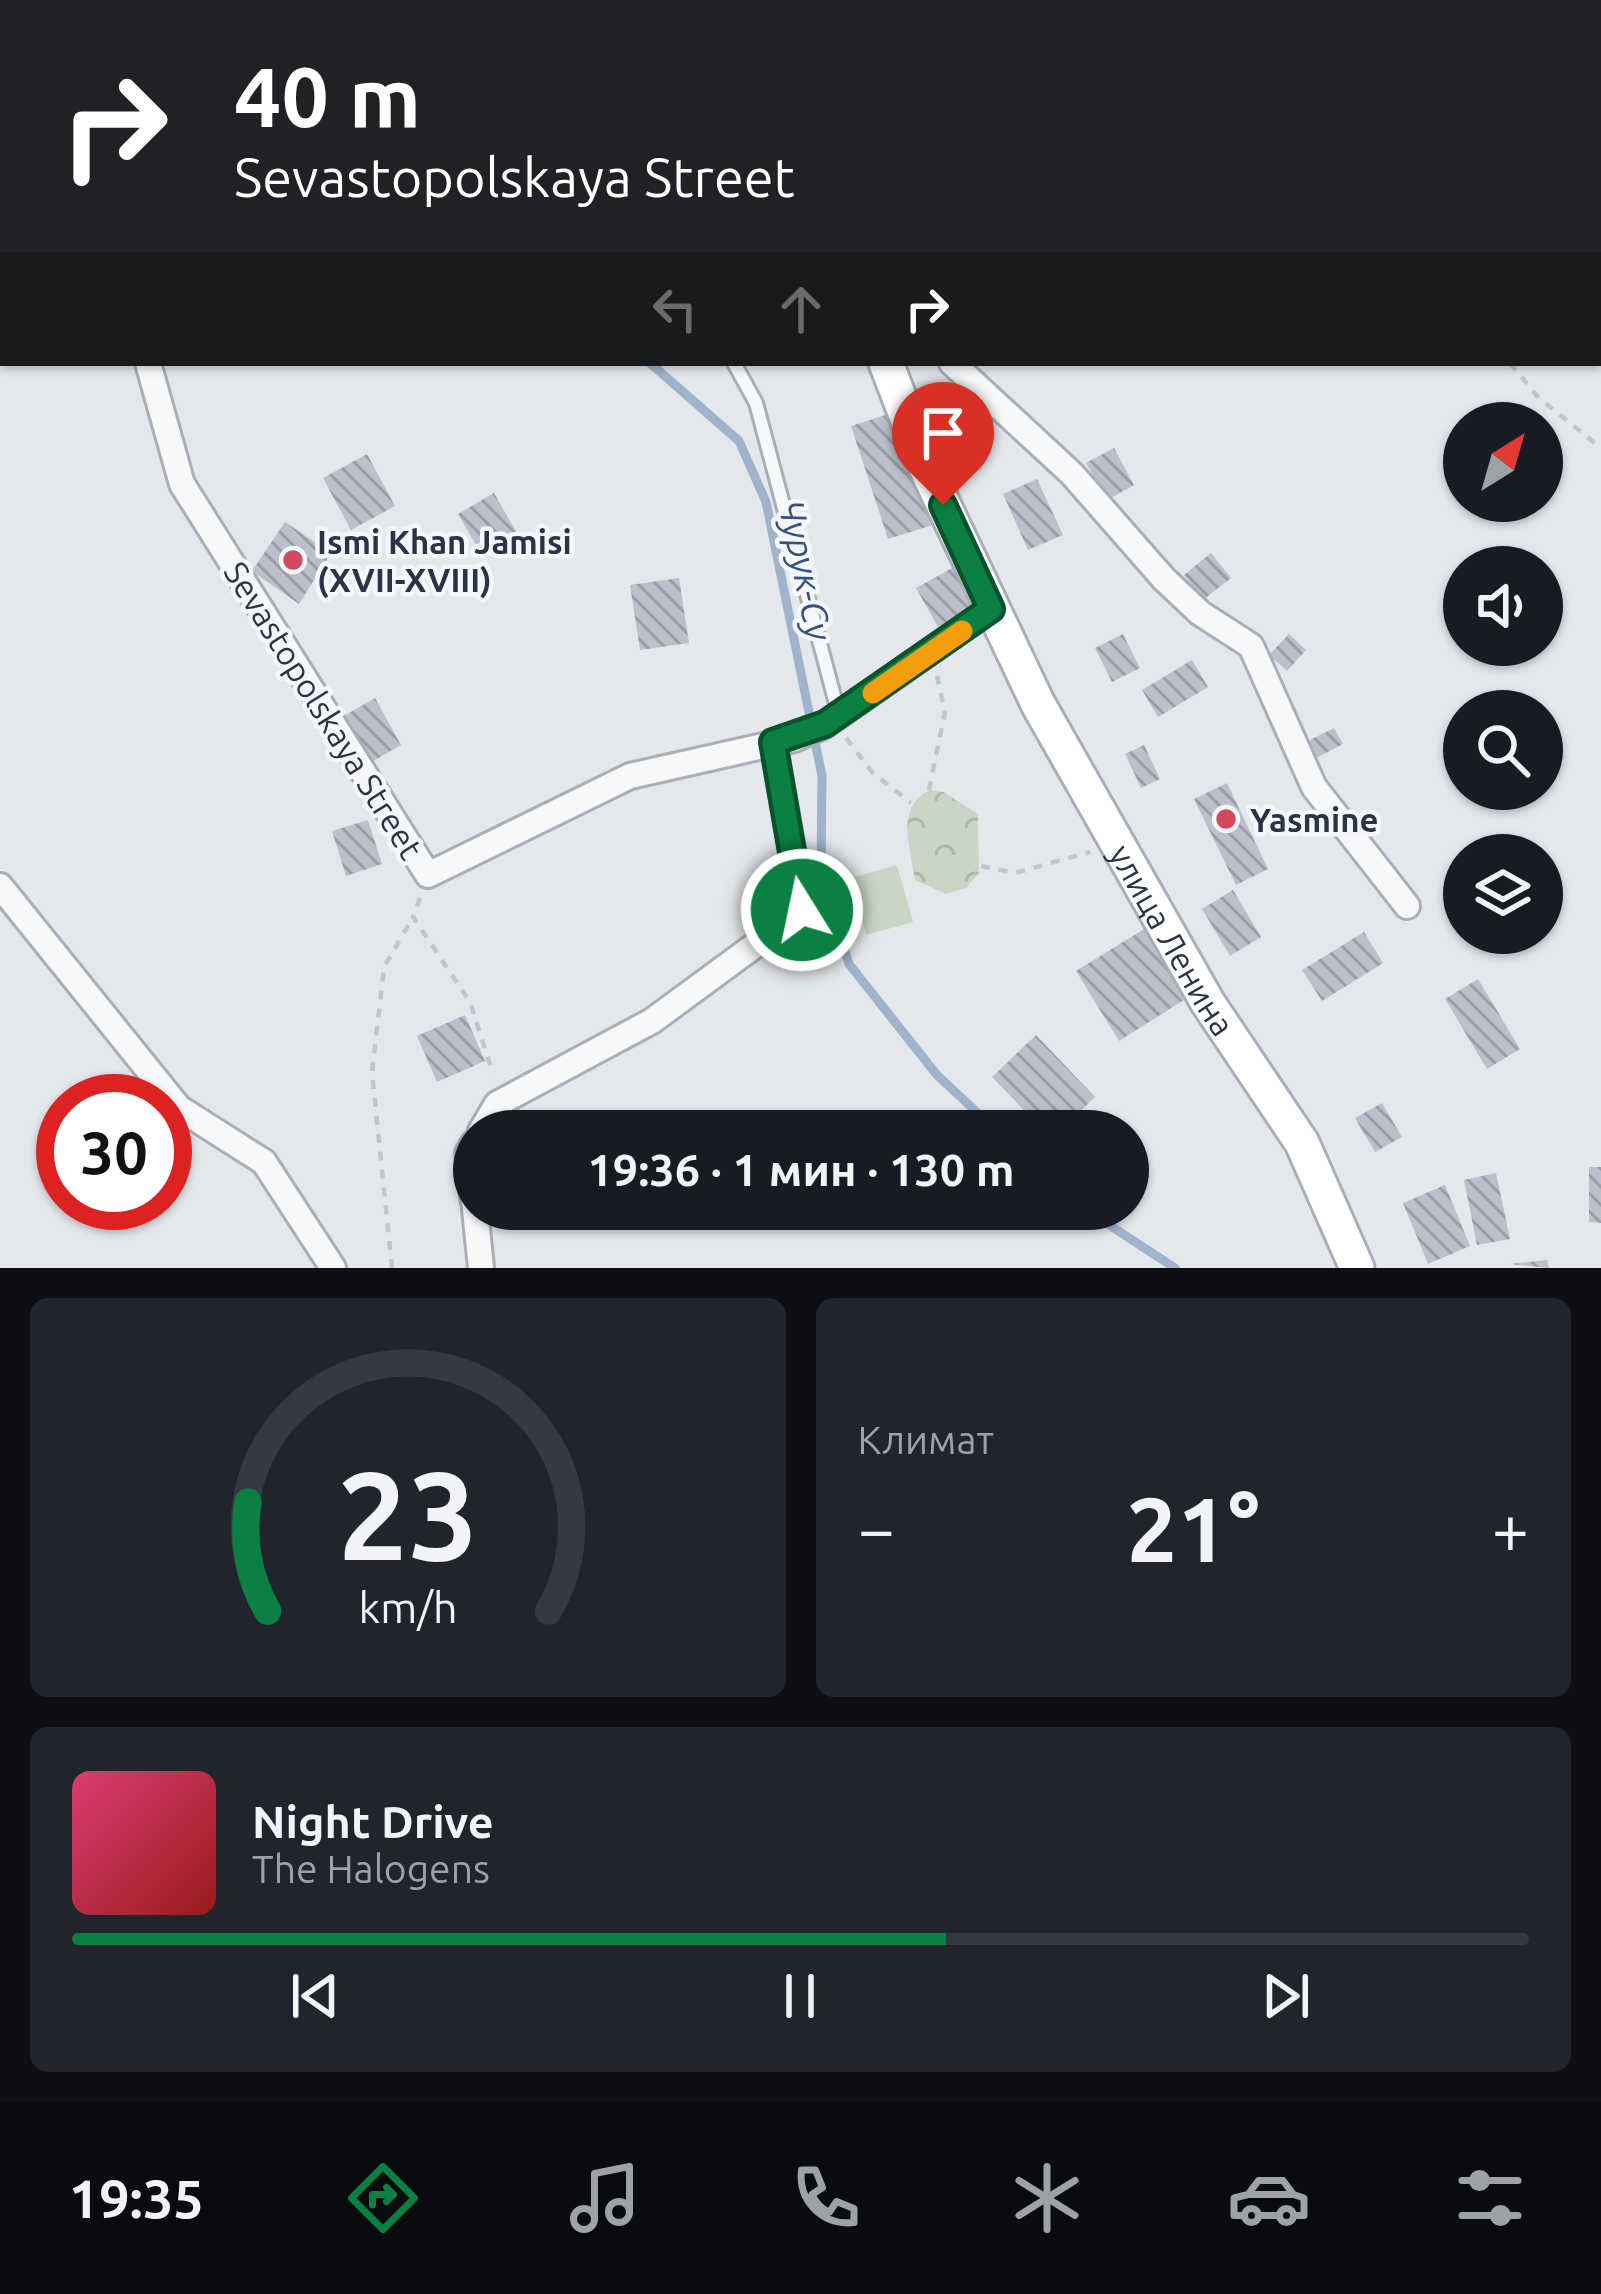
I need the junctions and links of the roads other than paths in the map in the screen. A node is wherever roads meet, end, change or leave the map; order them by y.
1 (149, 366) edge
2 (736, 366) edge
3 (887, 366) edge
4 (955, 366) edge
5 (991, 609) junction
6 (832, 720) junction
7 (784, 740) junction
8 (0, 886) edge
9 (1407, 906) dead end
10 (493, 1110) edge
11 (477, 1230) edge
12 (333, 1268) edge
13 (481, 1268) edge
14 (1357, 1268) edge

1 - 7 street, Sevastopolskaya Street
2 - 6 lane
3 - 5 main road, улица Ленина
4 - 9 street
5 - 6 street, Sevastopolskaya Street
5 - 14 main road, улица Ленина
6 - 7 street, Sevastopolskaya Street
7 - 10 street
8 - 12 street
11 - 13 street

